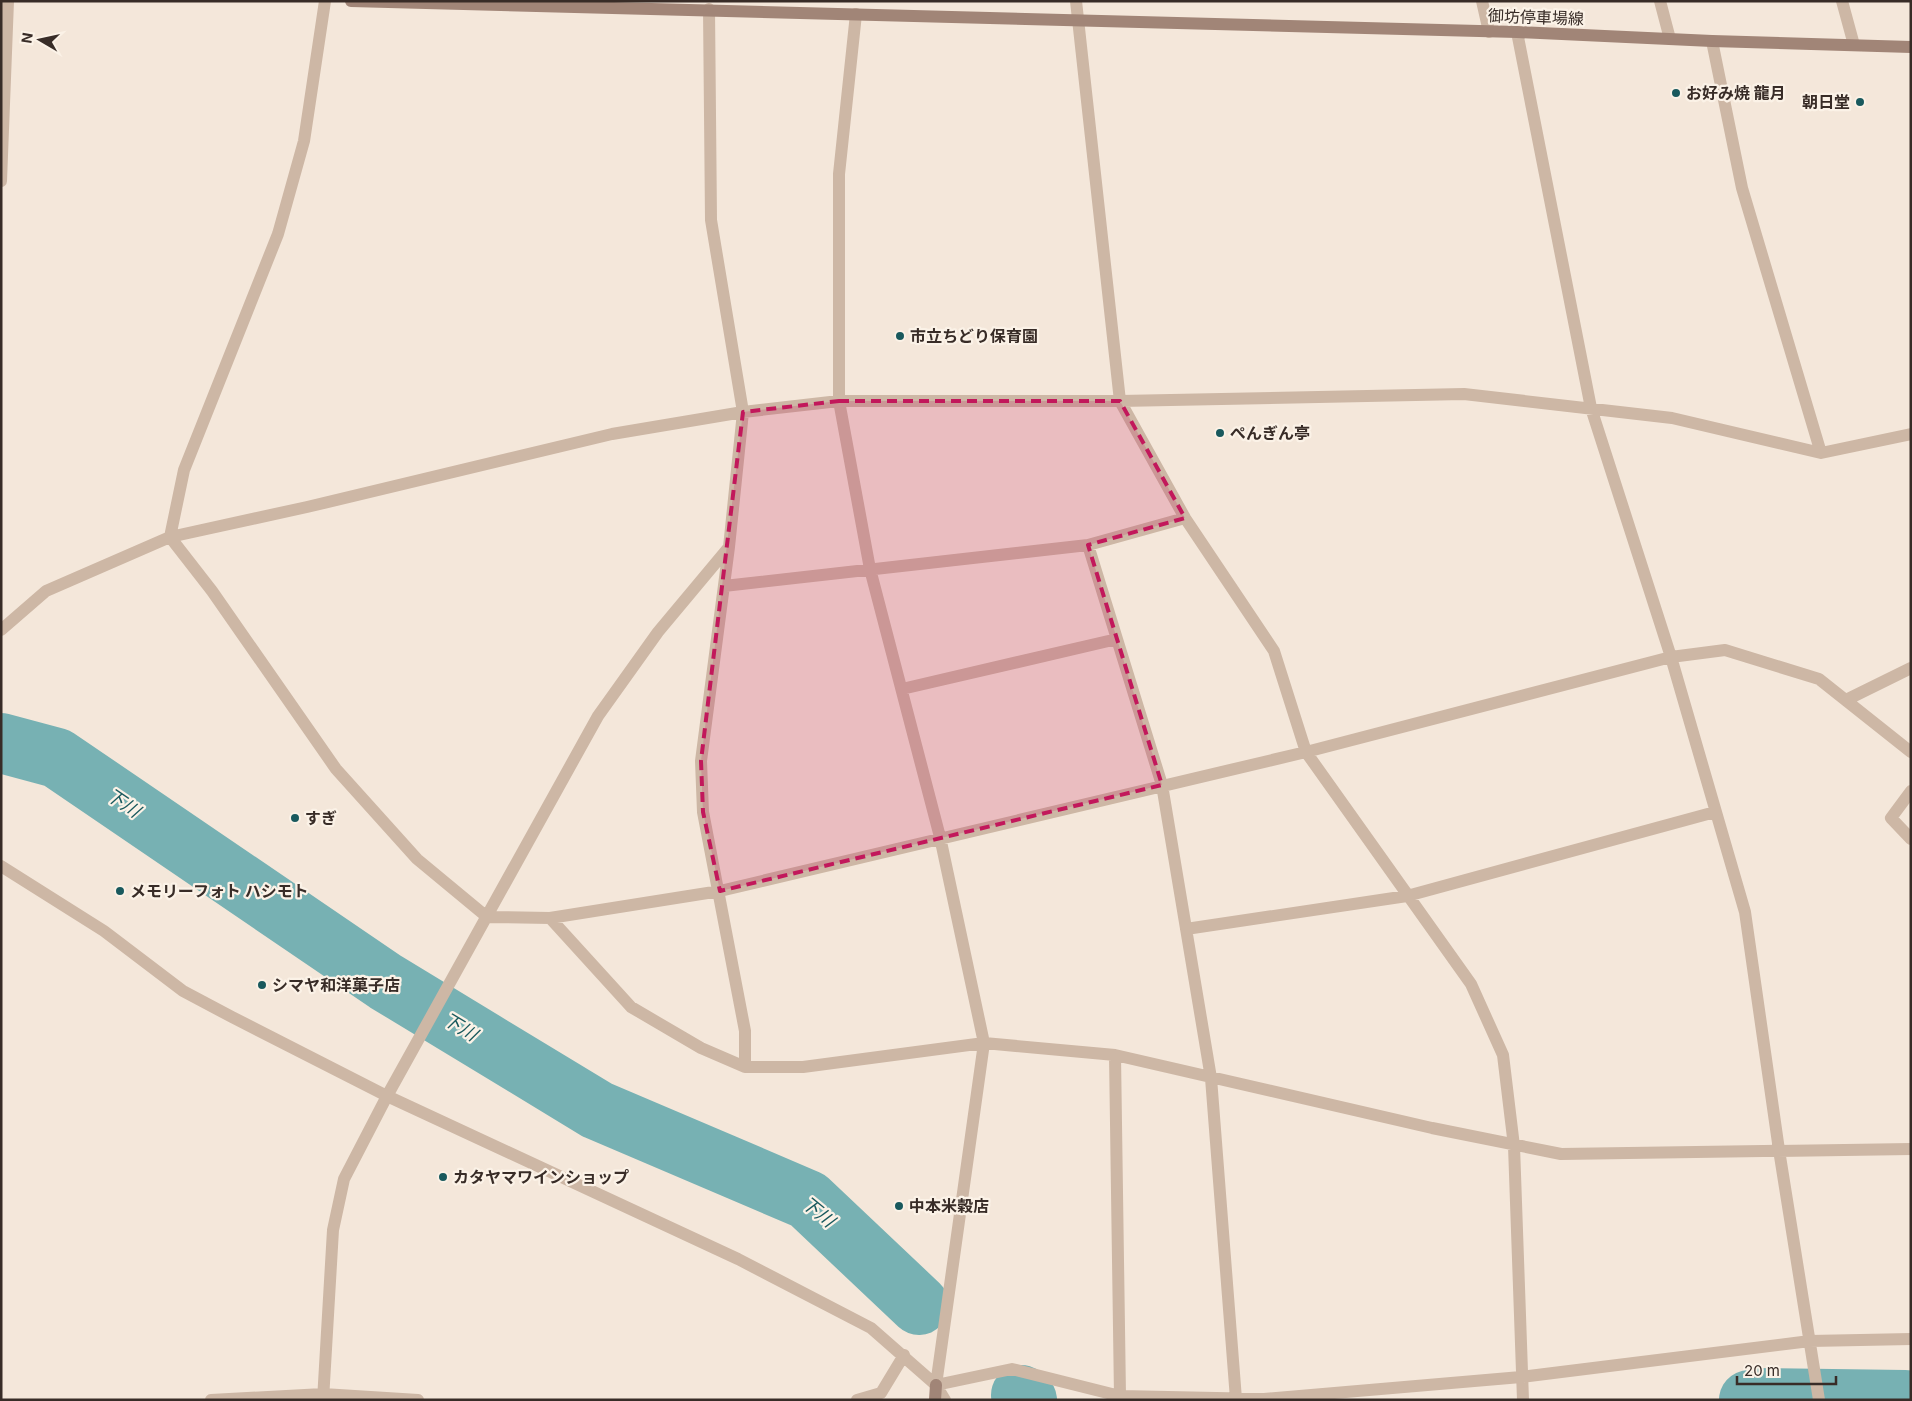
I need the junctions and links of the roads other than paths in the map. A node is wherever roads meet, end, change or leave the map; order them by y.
1 (8, 1) edge
2 (325, 1) edge
3 (350, 1) edge
4 (1076, 1) edge
5 (1482, 1) edge
6 (1660, 1) edge
7 (1842, 1) edge
8 (855, 7) edge
9 (709, 9) junction
10 (1078, 19) junction
11 (1489, 32) junction
12 (1517, 32) junction
13 (1670, 40) junction
14 (1712, 42) junction
15 (1854, 45) junction
16 (1911, 47) edge
17 (1, 181) edge
18 (839, 401) junction
19 (1120, 401) junction
20 (1591, 408) junction
21 (742, 412) junction
22 (1911, 434) edge
23 (1821, 453) junction
24 (1186, 518) junction
25 (170, 537) junction
26 (1088, 545) junction
27 (729, 547) junction
28 (870, 569) junction
29 (724, 586) junction
30 (1, 630) edge
31 (1117, 639) junction
32 (1671, 657) junction
33 (1911, 668) edge
34 (902, 689) junction
35 (1846, 700) junction
36 (1306, 752) junction
37 (1911, 752) edge
38 (1162, 785) junction
39 (1911, 791) edge
40 (1715, 812) junction
41 (940, 837) junction
42 (1911, 839) edge
43 (1, 866) edge
44 (720, 891) junction
45 (1407, 896) junction
46 (487, 917) junction
47 (550, 918) junction
48 (1186, 929) junction
49 (984, 1043) junction
50 (1115, 1056) junction
51 (745, 1066) junction
52 (1211, 1078) junction
53 (387, 1096) junction
54 (1514, 1146) junction
55 (1911, 1149) edge
56 (1779, 1150) junction
57 (1911, 1339) edge
58 (1810, 1341) junction
59 (904, 1355) junction
60 (1521, 1377) junction
61 (936, 1385) junction
62 (1120, 1396) junction
63 (323, 1397) edge
64 (1236, 1399) edge
65 (212, 1400) edge
66 (418, 1400) edge
67 (857, 1400) edge
68 (935, 1400) edge
69 (945, 1400) edge
70 (1523, 1400) edge
71 (1820, 1400) edge

1 - 17 street
2 - 25 street
3 - 9 main road, 御坊停車場線
4 - 10 street
5 - 11 street
6 - 13 street
7 - 15 street
8 - 9 main road, 御坊停車場線
8 - 10 main road, 御坊停車場線
8 - 18 street
9 - 21 street
10 - 11 main road, 御坊停車場線
10 - 19 street
11 - 12 main road, 御坊停車場線
12 - 13 main road, 御坊停車場線
12 - 20 street
13 - 14 main road, 御坊停車場線
14 - 15 main road, 御坊停車場線
14 - 23 street
15 - 16 main road, 御坊停車場線
18 - 19 street
18 - 21 street
18 - 28 street
19 - 20 street
19 - 24 street
20 - 23 street
20 - 32 street
21 - 25 street
21 - 27 street
22 - 23 street
24 - 26 street
24 - 36 street
25 - 30 street
25 - 46 street
26 - 28 street
26 - 31 street
27 - 29 street
27 - 46 street
28 - 29 street
28 - 34 street
29 - 44 street
31 - 34 street
31 - 38 street
32 - 35 street
32 - 36 street
32 - 40 street
33 - 35 street
34 - 41 street
35 - 37 street
36 - 38 street
36 - 45 street
38 - 41 street
38 - 48 street
39 - 42 street
40 - 45 street
40 - 56 street
41 - 44 street
41 - 49 street
43 - 53 street
44 - 47 street
44 - 51 street
45 - 48 street
45 - 54 street
46 - 47 street
46 - 53 street
47 - 51 street
48 - 52 street
49 - 50 street
49 - 51 street
49 - 61 street
50 - 52 street
50 - 62 street
52 - 54 street
52 - 64 street
53 - 59 street
53 - 63 street
54 - 56 street
54 - 60 street
55 - 56 street
56 - 58 street
57 - 58 street
58 - 60 street
58 - 71 street
59 - 61 street
59 - 67 street
60 - 64 street
60 - 70 street
61 - 62 street
61 - 68 main road
61 - 69 street
62 - 64 street
63 - 65 street
63 - 66 street

